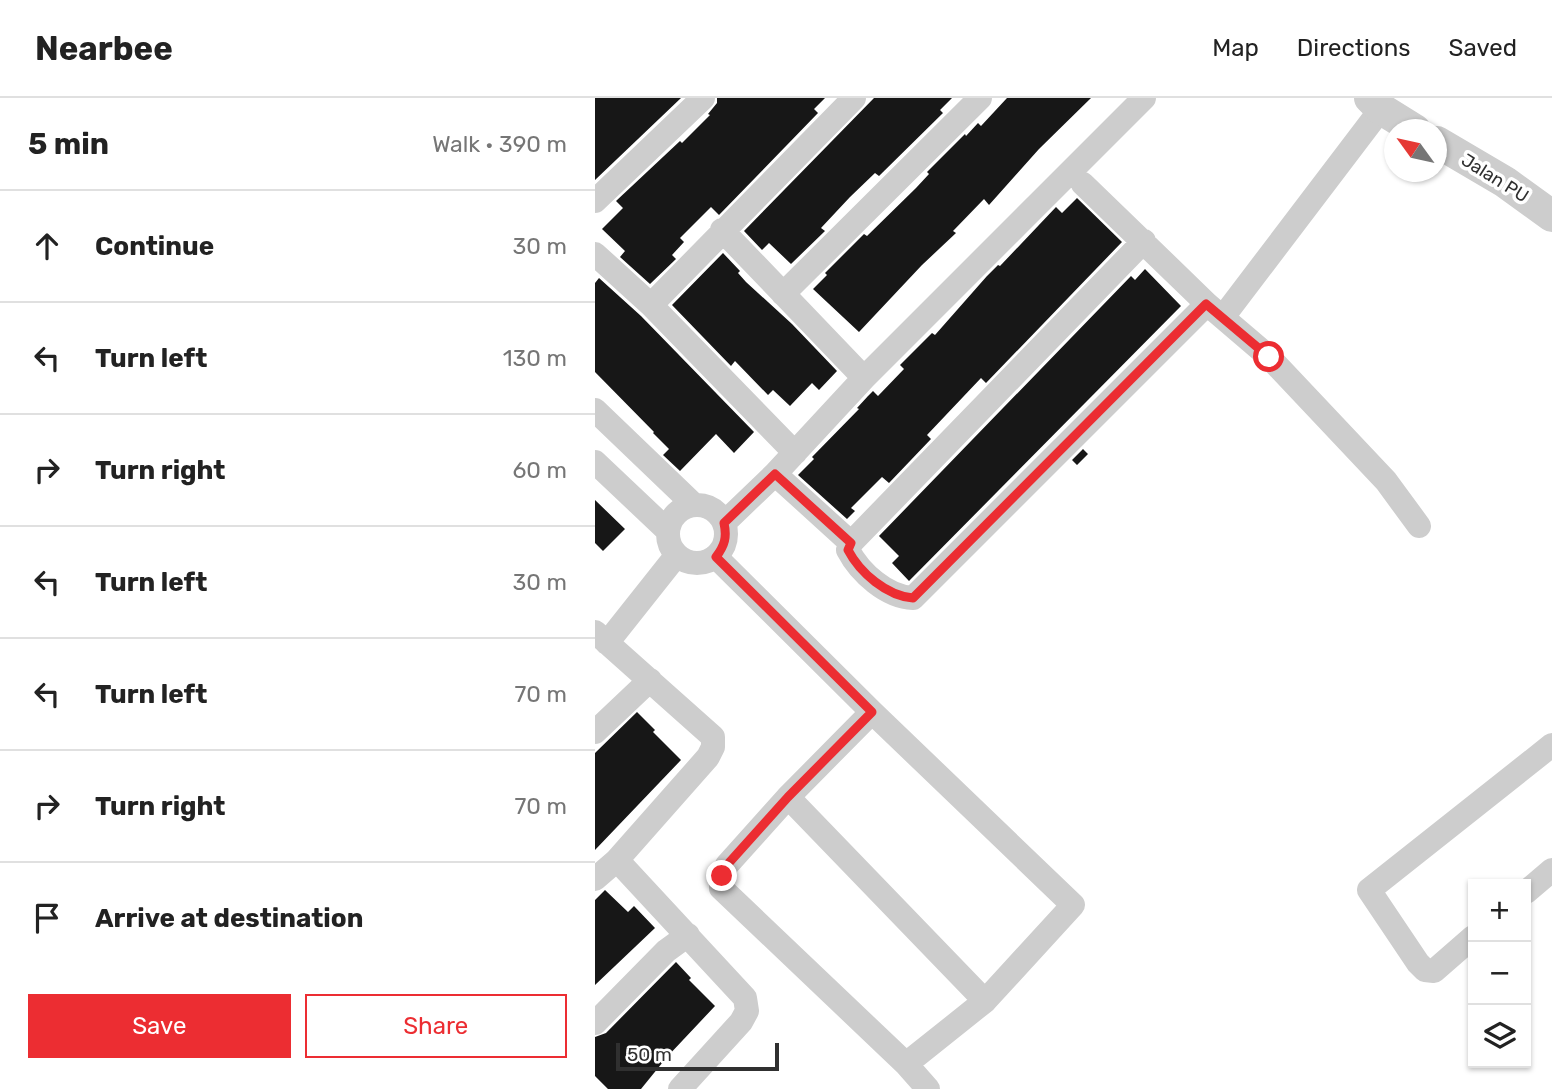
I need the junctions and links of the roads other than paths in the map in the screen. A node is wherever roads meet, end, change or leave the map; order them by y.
1 (703, 98) edge
2 (854, 98) edge
3 (980, 98) edge
4 (1144, 98) edge
5 (1376, 104) edge
6 (1398, 119) edge
7 (1447, 148) edge
8 (1083, 184) dead end
9 (595, 201) edge
10 (1552, 216) edge
11 (722, 230) junction
12 (1144, 240) junction
13 (595, 254) edge
14 (783, 294) junction
15 (651, 305) junction
16 (1215, 310) junction
17 (864, 378) junction
18 (595, 410) edge
19 (795, 453) junction
20 (595, 462) edge
21 (775, 474) junction
22 (694, 505) junction
23 (724, 523) junction
24 (1419, 526) dead end
25 (668, 531) junction
26 (851, 543) junction
27 (676, 556) junction
28 (716, 557) junction
29 (601, 637) edge
30 (650, 680) junction
31 (872, 712) junction
32 (595, 732) edge
33 (1552, 745) edge
34 (788, 797) junction
35 (617, 860) junction
36 (1552, 870) edge
37 (595, 879) edge
38 (1531, 888) edge
39 (688, 935) junction
40 (1468, 941) edge
41 (985, 1001) junction
42 (595, 1023) edge
43 (906, 1063) junction
44 (680, 1089) edge
45 (928, 1089) edge

1 - 9 street
2 - 11 street
3 - 14 street
4 - 17 street
5 - 6 street
5 - 16 street
7 - 10 street, Jalan PU
8 - 12 street
11 - 14 street
11 - 15 street
12 - 16 street
12 - 26 street
13 - 15 street
14 - 17 street
15 - 19 street
16 - 24 street
16 - 26 street
17 - 19 street
18 - 22 street
19 - 21 street
20 - 25 street
21 - 23 street
21 - 26 street
22 - 23 street
22 - 25 street
23 - 28 street
25 - 27 street
27 - 28 street
27 - 29 street
28 - 31 street
29 - 30 street
30 - 32 street
30 - 35 street
31 - 34 street
31 - 41 street
33 - 40 street
34 - 41 street
34 - 43 street
35 - 37 street
35 - 39 street
36 - 38 street
39 - 42 street
39 - 44 street
41 - 43 street
43 - 45 street

